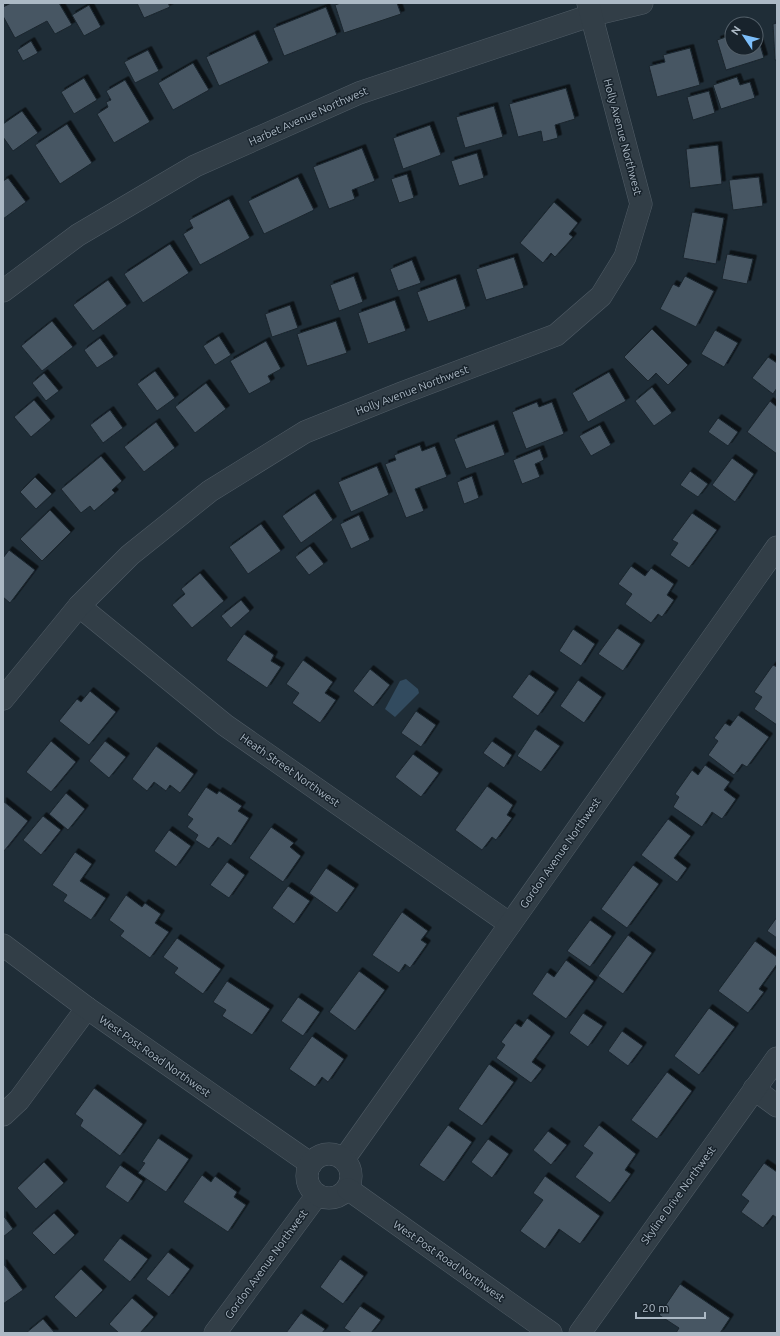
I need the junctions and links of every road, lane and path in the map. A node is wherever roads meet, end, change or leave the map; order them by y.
1 (642, 3) edge
2 (590, 9) edge
3 (3, 291) edge
4 (777, 547) edge
5 (78, 606) junction
6 (3, 699) edge
7 (510, 924) junction
8 (3, 945) edge
9 (87, 1008) junction
10 (777, 1058) edge
11 (754, 1089) junction
12 (777, 1106) edge
13 (3, 1115) edge
14 (344, 1159) junction
15 (310, 1164) junction
16 (348, 1189) junction
17 (317, 1195) junction
18 (215, 1333) edge
19 (551, 1333) edge
20 (580, 1333) edge

1 - 2 street, Harbet Avenue Northwest
2 - 3 street, Harbet Avenue Northwest
2 - 5 street, Holly Avenue Northwest
4 - 7 street, Gordon Avenue Northwest
5 - 6 street, Holly Avenue Northwest
5 - 7 street, Heath Street Northwest
7 - 14 street, Gordon Avenue Northwest
8 - 9 street, West Post Road Northwest
9 - 13 street
9 - 15 street, West Post Road Northwest
10 - 11 street, Skyline Drive Northwest
11 - 12 street
11 - 20 street, Skyline Drive Northwest
14 - 15 street
14 - 16 street
15 - 17 street
16 - 17 street
16 - 19 street, West Post Road Northwest
17 - 18 street, Gordon Avenue Northwest

